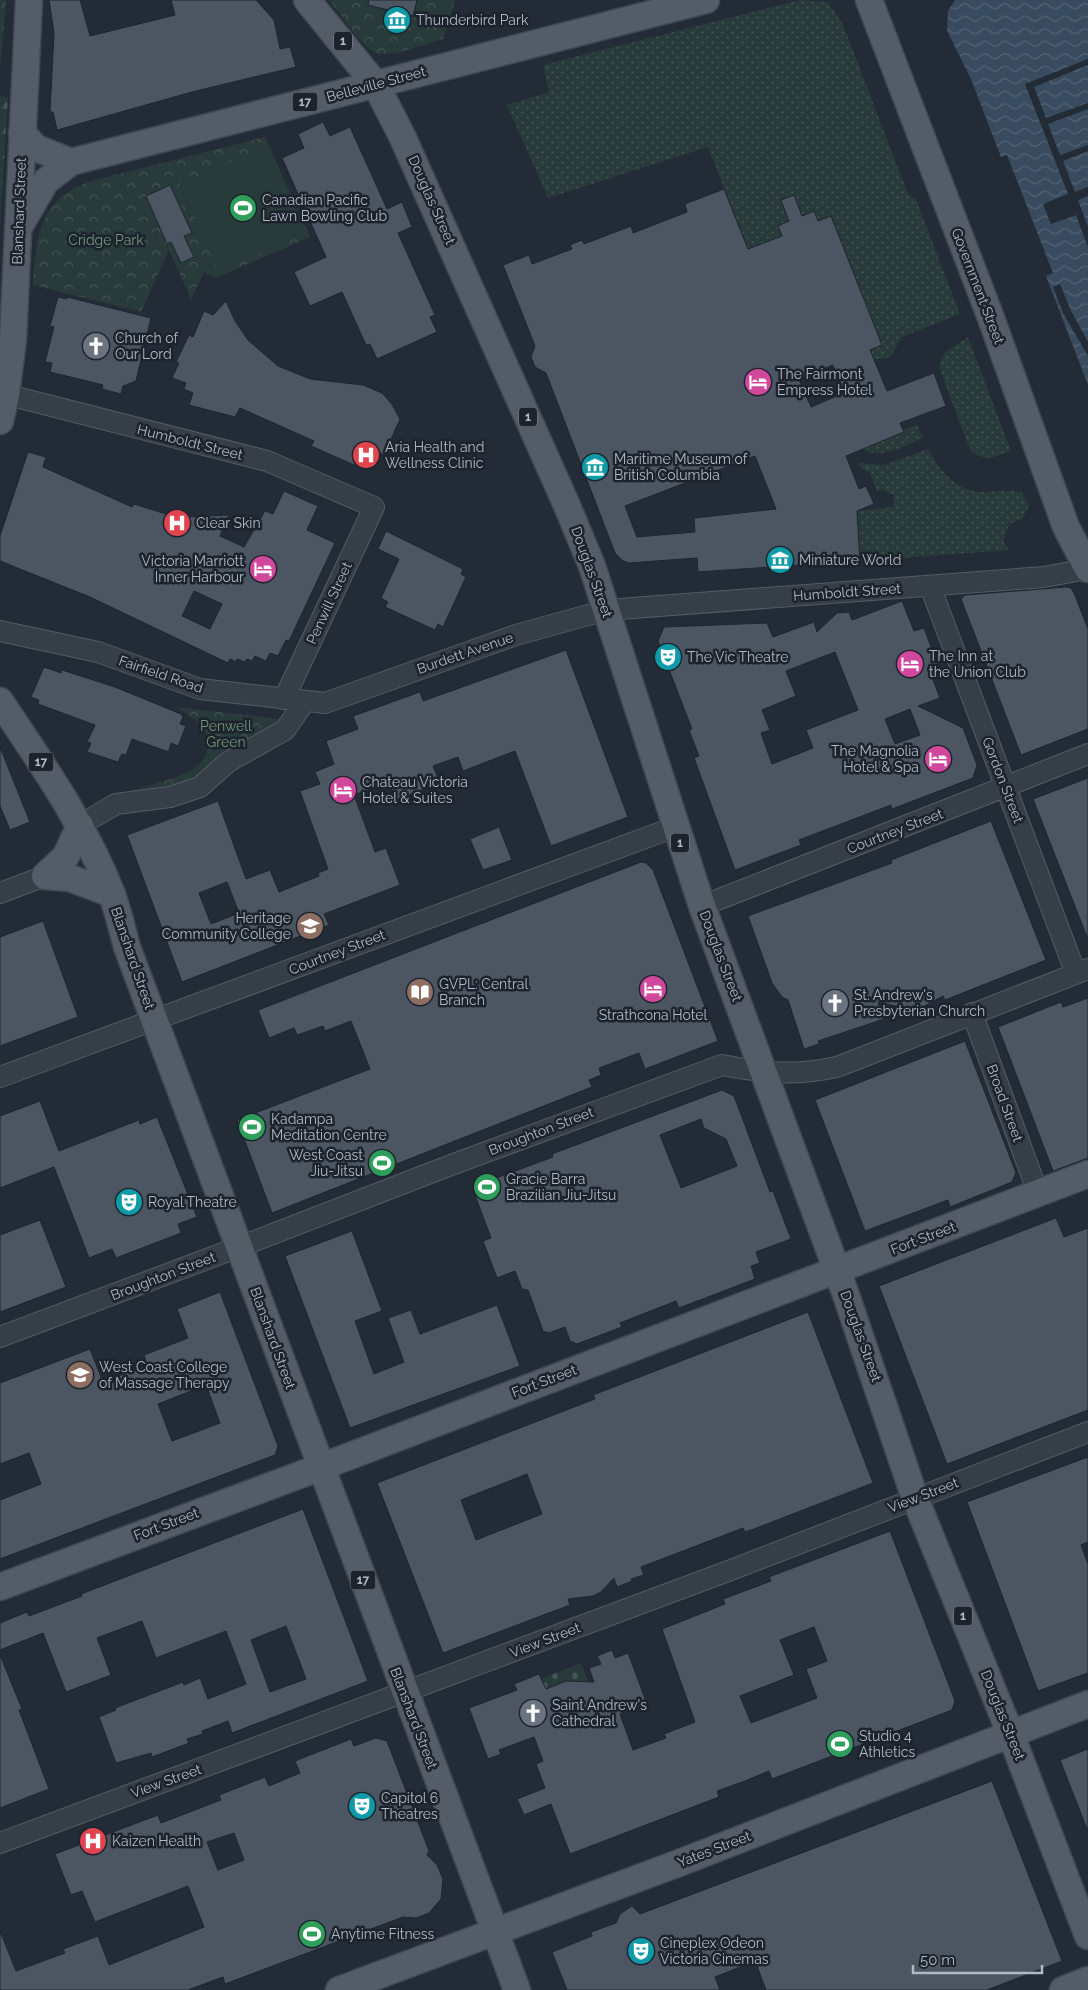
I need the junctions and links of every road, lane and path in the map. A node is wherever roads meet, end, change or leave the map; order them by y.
1 (29, 0) edge
2 (308, 0) edge
3 (706, 0) edge
4 (856, 0) edge
5 (875, 7) edge
6 (376, 84) junction
7 (22, 133) junction
8 (71, 162) junction
9 (19, 227) junction
10 (3, 394) edge
11 (0, 422) edge
12 (374, 507) joint
13 (1088, 570) edge
14 (930, 586) junction
15 (606, 610) junction
16 (0, 631) edge
17 (284, 699) junction
18 (0, 701) edge
19 (305, 701) junction
20 (325, 702) joint
21 (1088, 754) edge
22 (1006, 787) junction
23 (80, 825) junction
24 (675, 827) junction
25 (45, 876) junction
26 (0, 893) edge
27 (112, 894) junction
28 (702, 906) junction
29 (1082, 971) edge
30 (972, 1013) junction
31 (155, 1020) junction
32 (765, 1073) junction
33 (0, 1077) edge
34 (1088, 1174) edge
35 (1038, 1193) junction
36 (239, 1248) junction
37 (837, 1271) junction
38 (0, 1337) edge
39 (1088, 1432) edge
40 (321, 1468) junction
41 (915, 1498) junction
42 (0, 1586) edge
43 (405, 1692) junction
44 (1088, 1704) edge
45 (1011, 1735) junction
46 (0, 1842) edge
47 (494, 1931) junction
48 (1088, 1936) edge
49 (1088, 1980) edge
50 (339, 1990) edge
51 (517, 1990) edge
52 (1063, 1990) edge

1 - 7 main road, Blanshard Street
2 - 6 main road, Douglas Street / 1
3 - 6 main road, Belleville Street / 17
4 - 5 main road
5 - 13 main road, Government Street
6 - 8 main road, Belleville Street / 17
6 - 15 main road, Douglas Street / 1
7 - 8 main road
7 - 9 main road, Blanshard Street
8 - 9 main road, Belleville Street / 17
9 - 10 main road, Blanshard Street / 17
10 - 11 main road, Blanshard Street / 17
10 - 12 street, Humboldt Street
12 - 17 street, Penwill Street
13 - 14 street, Humboldt Street
14 - 15 street, Humboldt Street
14 - 22 street, Gordon Street
15 - 20 street, Burdett Avenue
15 - 24 main road, Douglas Street / 1
16 - 17 street, Fairfield Road
17 - 19 street, Fairfield Road
18 - 23 main road, Blanshard Street / 17
19 - 20 street, Fairfield Road
19 - 23 street
21 - 22 street, Courtney Street
22 - 28 street, Courtney Street
22 - 29 street, Gordon Street
23 - 25 main road
23 - 27 main road, Blanshard Street / 17
24 - 28 main road, Douglas Street / 1
24 - 31 street, Courtney Street
25 - 26 street
25 - 27 main road
27 - 31 main road, Blanshard Street / 17
28 - 32 main road, Douglas Street / 1
29 - 30 street, Broughton Street
30 - 32 street, Broughton Street
30 - 35 street, Broad Street
31 - 33 street, Courtney Street
31 - 36 main road, Blanshard Street / 17
32 - 36 street, Broughton Street
32 - 37 main road, Douglas Street / 1
34 - 35 main road, Fort Street
35 - 37 main road, Fort Street
36 - 38 street, Broughton Street
36 - 40 main road, Blanshard Street / 17
37 - 40 main road, Fort Street
37 - 41 main road, Douglas Street / 1
39 - 41 street, View Street
40 - 42 main road, Fort Street
40 - 43 main road, Blanshard Street / 17
41 - 43 street, View Street
41 - 45 main road, Douglas Street / 1
43 - 46 street, View Street
43 - 47 main road, Blanshard Street / 17
44 - 45 main road, Yates Street
45 - 47 main road, Yates Street
45 - 48 main road, Douglas Street / 1
47 - 50 main road, Yates Street
47 - 51 main road, Blanshard Street / 17
49 - 52 main road

